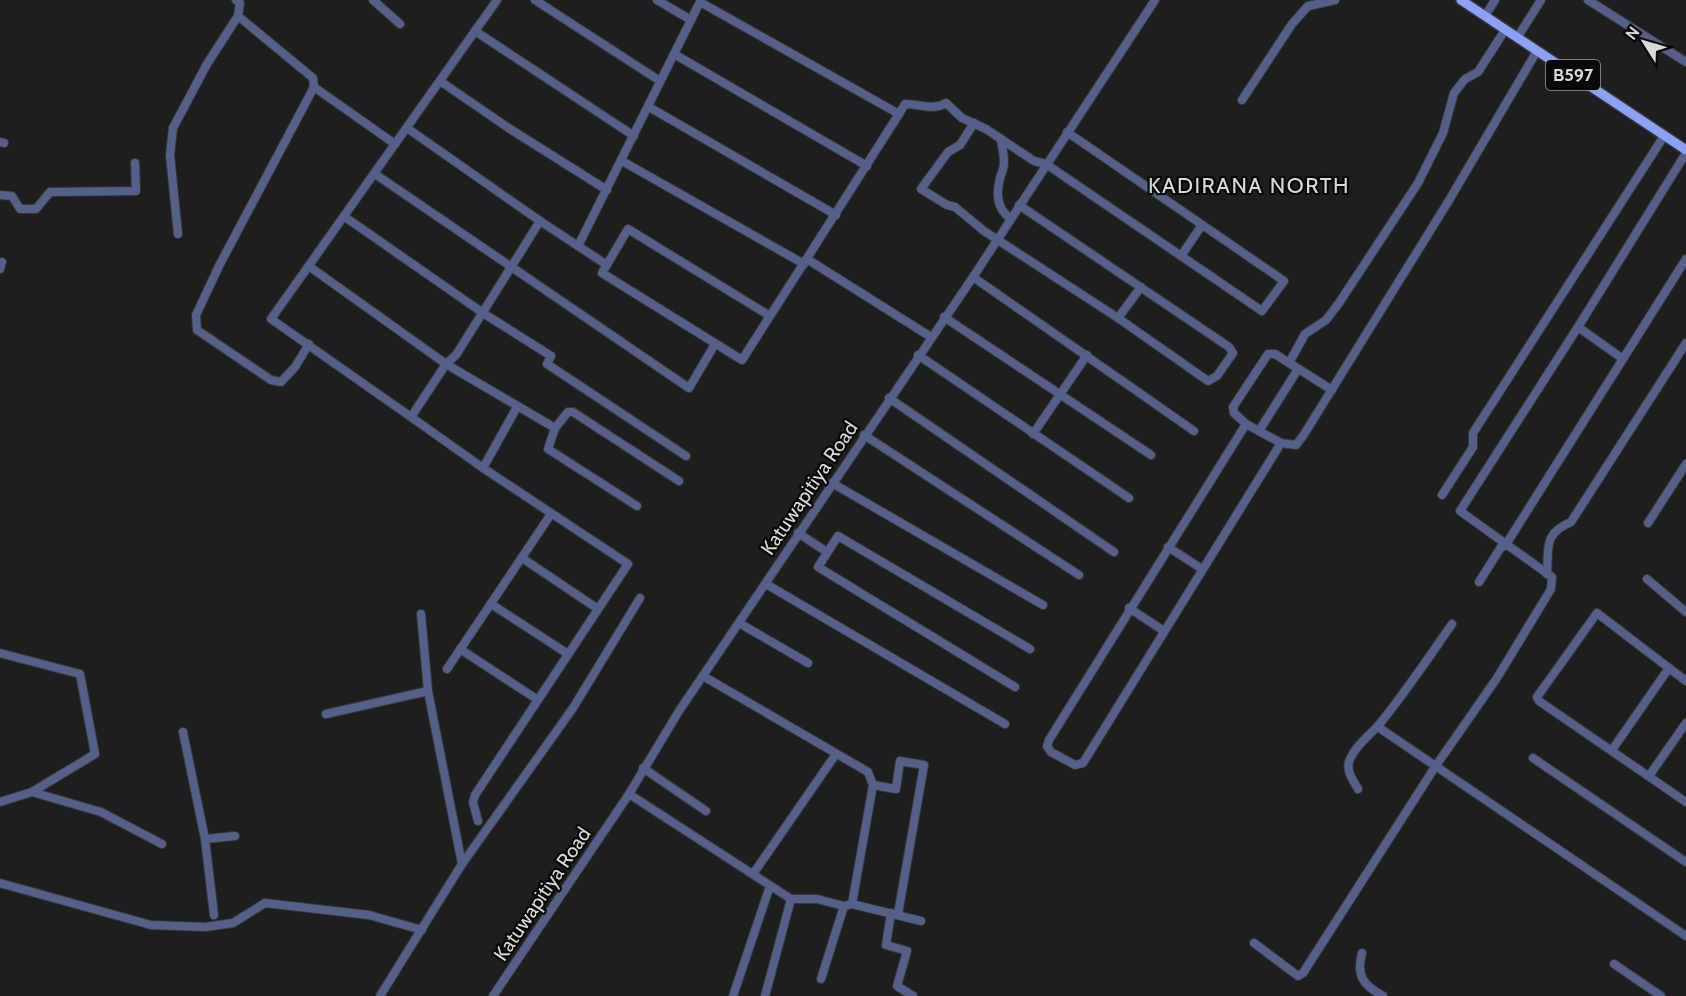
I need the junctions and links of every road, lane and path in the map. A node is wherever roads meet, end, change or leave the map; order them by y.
1 (236, 0) edge
2 (373, 0) edge
3 (497, 0) edge
4 (535, 0) edge
5 (657, 0) edge
6 (1155, 0) edge
7 (1335, 0) edge
8 (1461, 0) edge
9 (1495, 0) edge
10 (1540, 0) edge
11 (1588, 0) edge
12 (700, 1) edge
13 (238, 16) junction
14 (1485, 16) junction
15 (691, 20) junction
16 (400, 24) dead end
17 (1505, 30) junction
18 (475, 32) junction
19 (1517, 38) junction
20 (1537, 51) junction
21 (674, 54) junction
22 (1686, 62) edge
23 (440, 81) junction
24 (660, 81) junction
25 (314, 87) junction
26 (1242, 100) dead end
27 (649, 107) junction
28 (899, 114) junction
29 (974, 123) junction
30 (407, 128) junction
31 (1067, 132) junction
32 (634, 136) junction
33 (1664, 136) junction
34 (1001, 140) junction
35 (395, 144) junction
36 (1686, 152) edge
37 (622, 161) junction
38 (135, 163) dead end
39 (1046, 164) junction
40 (867, 166) junction
41 (375, 174) junction
42 (607, 190) junction
43 (0, 195) edge
44 (1019, 205) junction
45 (836, 215) junction
46 (345, 217) junction
47 (1010, 218) junction
48 (540, 221) junction
49 (1202, 225) junction
50 (178, 234) dead end
51 (996, 239) junction
52 (578, 246) junction
53 (1181, 256) junction
54 (1686, 259) edge
55 (806, 262) junction
56 (607, 265) junction
57 (512, 266) junction
58 (310, 267) junction
59 (973, 277) junction
60 (1141, 287) junction
61 (483, 313) junction
62 (770, 316) junction
63 (944, 317) junction
64 (1118, 318) junction
65 (1578, 327) junction
66 (931, 338) junction
67 (1686, 343) edge
68 (309, 344) junction
69 (715, 344) junction
70 (918, 355) junction
71 (1087, 356) junction
72 (1623, 359) junction
73 (1289, 363) junction
74 (446, 364) junction
75 (1298, 369) junction
76 (1332, 390) junction
77 (1060, 395) junction
78 (889, 398) junction
79 (517, 406) junction
80 (411, 417) junction
81 (1246, 424) junction
82 (555, 428) junction
83 (1194, 431) dead end
84 (1259, 431) junction
85 (1033, 434) junction
86 (864, 435) junction
87 (1281, 443) junction
88 (1151, 454) dead end
89 (686, 456) dead end
90 (1686, 464) edge
91 (483, 468) junction
92 (679, 481) dead end
93 (832, 483) junction
94 (1442, 495) dead end
95 (1129, 498) dead end
96 (637, 506) dead end
97 (551, 513) junction
98 (1648, 523) dead end
99 (798, 533) junction
100 (1504, 545) junction
101 (1168, 547) junction
102 (827, 552) junction
103 (1114, 552) dead end
104 (522, 558) junction
105 (1202, 569) junction
106 (1547, 574) junction
107 (1079, 575) dead end
108 (1647, 579) dead end
109 (1479, 582) dead end
110 (766, 584) junction
111 (640, 598) dead end
112 (491, 604) junction
113 (1043, 604) dead end
114 (1129, 608) junction
115 (598, 609) junction
116 (1686, 612) edge
117 (422, 614) dead end
118 (739, 622) junction
119 (1452, 624) dead end
120 (1164, 631) junction
121 (460, 649) junction
122 (1030, 649) dead end
123 (0, 653) edge
124 (568, 654) junction
125 (808, 663) dead end
126 (1670, 668) junction
127 (447, 669) dead end
128 (703, 676) junction
129 (1686, 681) edge
130 (1015, 687) dead end
131 (428, 691) junction
132 (538, 699) junction
133 (326, 714) dead end
134 (1686, 723) edge
135 (1005, 724) dead end
136 (1378, 727) junction
137 (183, 732) dead end
138 (1612, 750) junction
139 (836, 754) junction
140 (1533, 758) dead end
141 (1435, 766) junction
142 (642, 768) junction
143 (1649, 776) junction
144 (873, 785) junction
145 (1358, 789) dead end
146 (32, 792) junction
147 (629, 795) junction
148 (0, 802) edge
149 (1686, 802) edge
150 (706, 811) dead end
151 (478, 821) dead end
152 (235, 836) dead end
153 (205, 839) junction
154 (162, 844) dead end
155 (1686, 862) edge
156 (462, 864) junction
157 (753, 874) junction
158 (0, 883) edge
159 (770, 886) junction
160 (790, 899) junction
161 (848, 905) junction
162 (895, 914) junction
163 (214, 915) dead end
164 (921, 921) dead end
165 (422, 930) junction
166 (1686, 936) edge
167 (1254, 943) dead end
168 (1362, 953) dead end
169 (1614, 964) dead end
170 (821, 979) dead end
171 (380, 996) edge
172 (493, 996) edge
173 (733, 996) edge
174 (765, 996) edge
175 (913, 996) edge
176 (1383, 996) edge
177 (1661, 996) edge

1 - 13 street
2 - 16 street
3 - 18 street
4 - 24 street
5 - 15 street
6 - 31 street, Katuwapitiya Road
7 - 26 street
8 - 14 main road, B597
9 - 14 street
10 - 19 street
11 - 22 street
12 - 15 street
12 - 28 street
13 - 25 street
13 - 50 street
14 - 17 main road, B597
15 - 21 street
17 - 19 main road, B597
17 - 73 street
18 - 23 street
18 - 32 street
19 - 20 main road, B597
20 - 33 main road, B597
20 - 76 street
21 - 24 street
21 - 40 street
23 - 30 street
23 - 42 street
24 - 27 street
25 - 35 street
25 - 68 street
27 - 32 street
27 - 45 street
28 - 29 street
28 - 40 street
29 - 34 street
29 - 51 street
30 - 35 street
30 - 48 street
31 - 39 street, Katuwapitiya Road
31 - 49 street
32 - 37 street
33 - 36 main road, B597
33 - 94 street
34 - 39 street
34 - 47 street
35 - 41 street
36 - 65 street
37 - 42 street
37 - 55 street
38 - 43 street
39 - 44 street, Katuwapitiya Road
39 - 53 street
40 - 45 street
41 - 46 street
41 - 57 street
42 - 52 street
44 - 47 street, Katuwapitiya Road
44 - 60 street
45 - 55 street
46 - 58 street
46 - 61 street
47 - 51 street, Katuwapitiya Road
48 - 52 street
48 - 57 street
49 - 53 street
49 - 53 street
51 - 59 street, Katuwapitiya Road
51 - 64 street
52 - 56 street
54 - 72 street
55 - 62 street
55 - 66 street
56 - 62 street
56 - 69 street
57 - 61 street
57 - 69 street
58 - 68 street
58 - 74 street
59 - 63 street, Katuwapitiya Road
59 - 71 street
60 - 64 street
60 - 64 street
61 - 74 street
61 - 89 street
62 - 69 street
63 - 66 street, Katuwapitiya Road
63 - 77 street
65 - 72 street
65 - 100 street
66 - 70 street, Katuwapitiya Road
67 - 106 street
68 - 80 street
70 - 78 street, Katuwapitiya Road
70 - 85 street
71 - 77 street
71 - 83 street
72 - 100 street
73 - 75 street
73 - 81 street
74 - 79 street
74 - 80 street
75 - 76 street
75 - 84 street
76 - 87 street
77 - 85 street
77 - 88 street
78 - 86 street, Katuwapitiya Road
78 - 103 street
79 - 82 street
79 - 91 street
80 - 91 street
81 - 84 street
81 - 101 street
82 - 92 street
82 - 96 street
84 - 87 street
85 - 95 street
86 - 93 street, Katuwapitiya Road
86 - 107 street
87 - 105 street
90 - 98 street
91 - 97 street
93 - 99 street, Katuwapitiya Road
93 - 113 street
97 - 104 street
97 - 115 street
99 - 102 street
99 - 110 street, Katuwapitiya Road
100 - 106 street
100 - 109 street
101 - 105 street
101 - 114 street
102 - 122 street
102 - 130 street
104 - 112 street
104 - 115 street
105 - 120 street
106 - 141 street
108 - 116 street
110 - 118 street, Katuwapitiya Road
110 - 135 street
111 - 156 street
112 - 121 street
112 - 124 street
114 - 120 street
114 - 120 street
115 - 124 street
117 - 131 street
118 - 125 street
118 - 128 street, Katuwapitiya Road
119 - 136 street
121 - 127 street
121 - 132 street
123 - 146 street
124 - 132 street
126 - 129 street
126 - 138 street
126 - 138 street
128 - 139 street
128 - 142 street, Katuwapitiya Road
131 - 133 street
131 - 156 street
132 - 151 street
134 - 143 street
136 - 141 street
136 - 145 street
137 - 153 street
138 - 143 street
139 - 144 street
139 - 157 street
140 - 155 street
141 - 166 street
141 - 167 street
142 - 147 street, Katuwapitiya Road
142 - 150 street
143 - 149 street
144 - 161 street
144 - 162 street
146 - 148 street
146 - 154 street
147 - 157 street
147 - 172 street, Katuwapitiya Road
152 - 153 street
153 - 163 street
156 - 165 street
157 - 159 street
158 - 165 street
159 - 160 street
159 - 173 street
160 - 161 street
160 - 174 street
161 - 162 street
161 - 170 street
162 - 164 street
162 - 175 street
165 - 171 street
168 - 176 street
169 - 177 street

